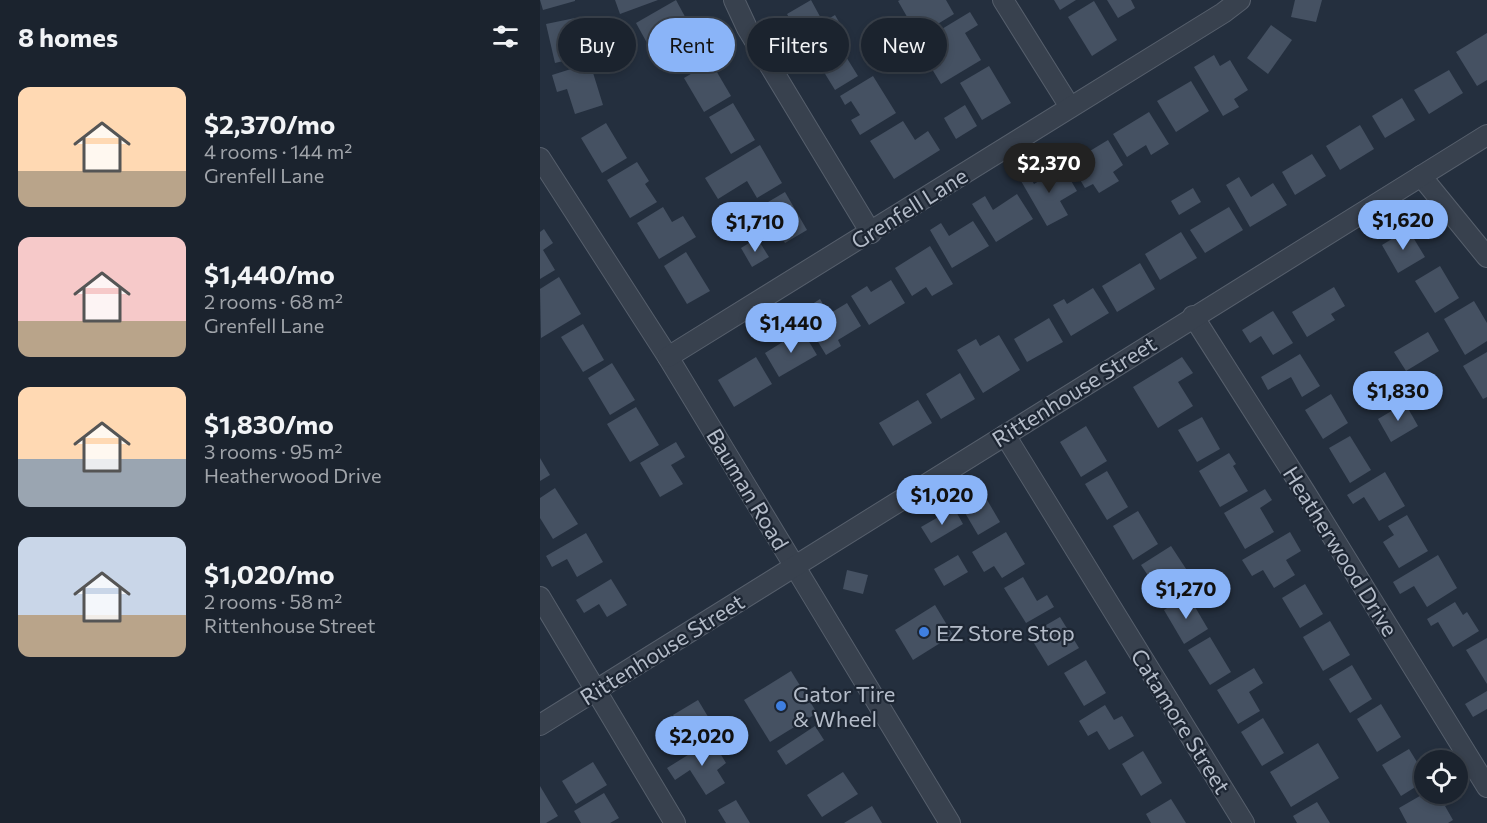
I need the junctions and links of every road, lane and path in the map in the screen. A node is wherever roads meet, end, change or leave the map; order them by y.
1 (734, 0) edge
2 (1003, 0) edge
3 (1240, 0) edge
4 (1070, 106) junction
5 (1487, 135) edge
6 (540, 158) edge
7 (1421, 176) junction
8 (871, 233) junction
9 (1487, 257) edge
10 (1193, 316) junction
11 (668, 357) junction
12 (1005, 435) junction
13 (795, 566) junction
14 (540, 597) edge
15 (596, 690) junction
16 (540, 725) edge
17 (1487, 787) edge
18 (675, 823) edge
19 (950, 823) edge
20 (1244, 823) edge

1 - 8 street
2 - 4 street
3 - 4 street, Grenfell Lane
4 - 8 street, Grenfell Lane
5 - 7 street, Rittenhouse Street
6 - 11 street, Bauman Road
7 - 9 street
7 - 10 street, Rittenhouse Street
8 - 11 street, Grenfell Lane
10 - 12 street, Rittenhouse Street
10 - 17 street, Heatherwood Drive
11 - 13 street, Bauman Road
12 - 13 street, Rittenhouse Street
12 - 20 street, Catamore Street
13 - 15 street, Rittenhouse Street
13 - 19 street, Bauman Road
14 - 15 street
15 - 16 street, Rittenhouse Street
15 - 18 street

